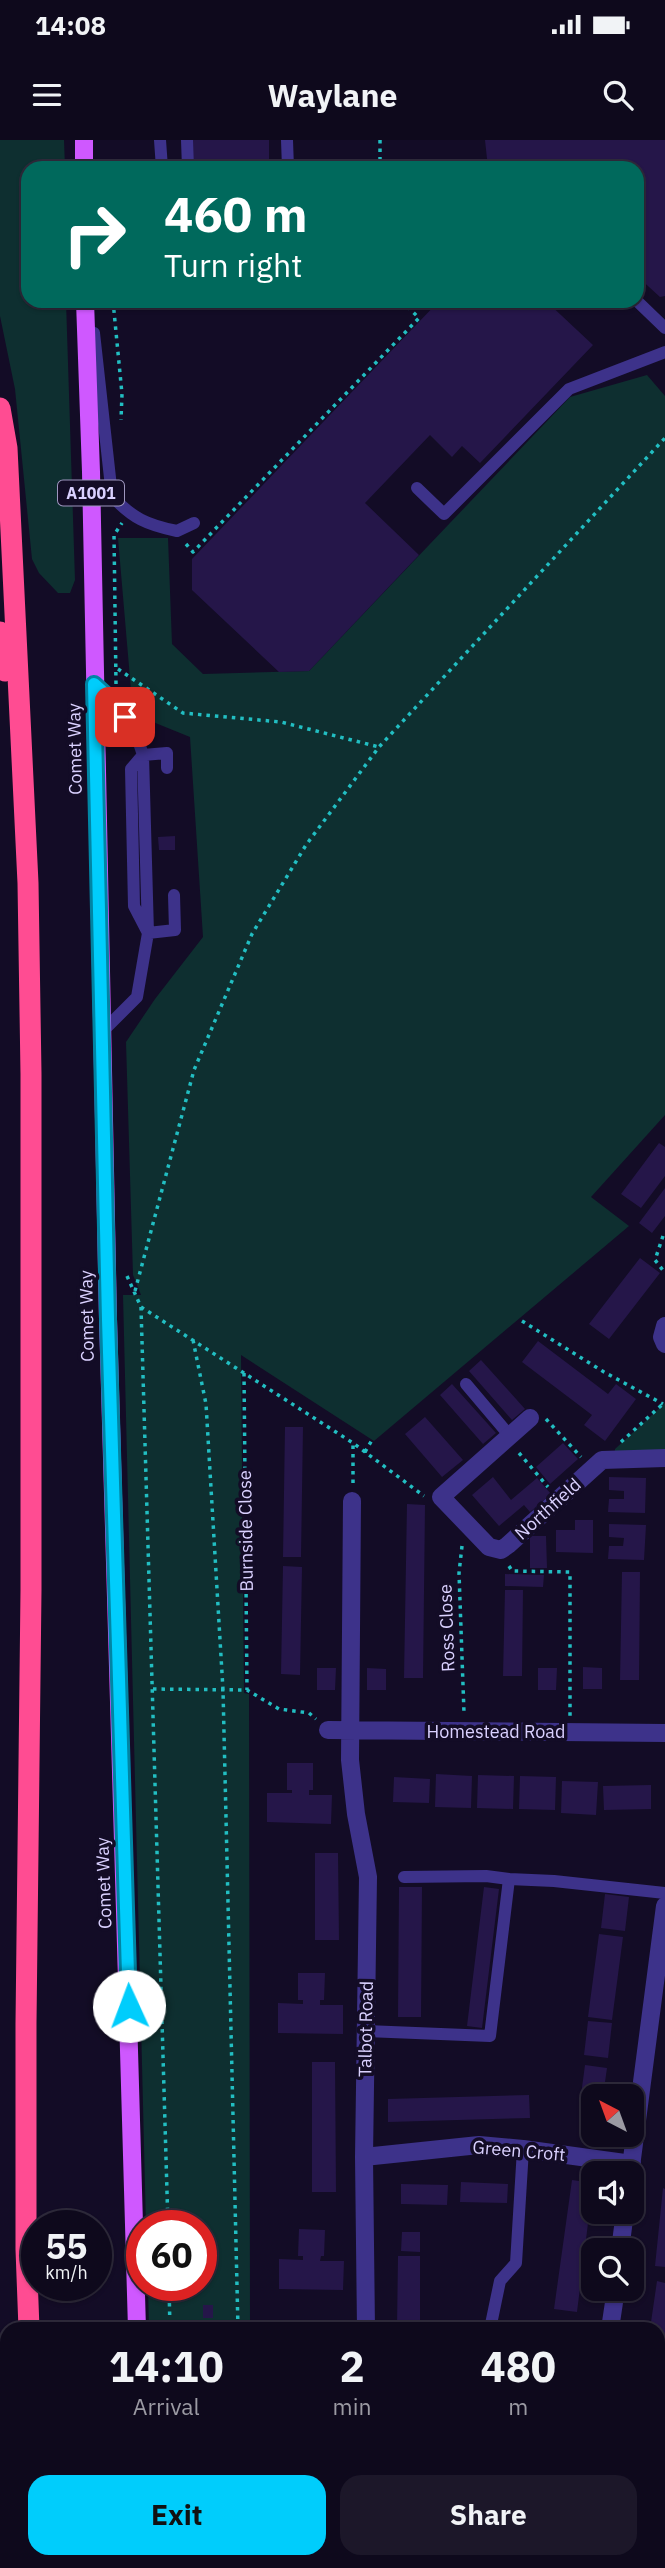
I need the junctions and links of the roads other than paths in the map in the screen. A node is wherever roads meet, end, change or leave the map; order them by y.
1 (84, 140) edge
2 (160, 140) edge
3 (187, 140) edge
4 (286, 140) edge
5 (84, 161) edge
6 (162, 161) edge
7 (220, 161) edge
8 (288, 161) edge
9 (644, 306) edge
10 (88, 308) edge
11 (89, 308) edge
12 (663, 321) edge
13 (665, 352) edge
14 (0, 408) edge
15 (417, 488) dead end
16 (194, 523) dead end
17 (0, 632) edge
18 (94, 684) junction
19 (143, 755) junction
20 (167, 768) dead end
21 (28, 883) junction
22 (174, 895) dead end
23 (148, 933) junction
24 (103, 1031) junction
25 (665, 1326) edge
26 (665, 1344) edge
27 (466, 1384) dead end
28 (530, 1418) road end
29 (508, 1438) junction
30 (665, 1458) edge
31 (352, 1501) road end
32 (328, 1730) road end
33 (351, 1731) junction
34 (665, 1733) edge
35 (404, 1877) dead end
36 (509, 1879) junction
37 (665, 1893) edge
38 (665, 1906) edge
39 (366, 2031) junction
40 (523, 2148) junction
41 (364, 2157) junction
42 (590, 2161) edge
43 (632, 2161) edge
44 (614, 2301) edge
45 (29, 2322) edge
46 (137, 2322) edge
47 (366, 2322) edge
48 (491, 2322) edge
49 (611, 2322) edge

1 - 5 main road
2 - 6 lane
3 - 7 lane
4 - 8 lane
9 - 12 lane
10 - 18 main road, Comet Way / A1001
11 - 16 lane
13 - 15 lane
14 - 21 highway
17 - 21 highway
18 - 19 lane
18 - 24 main road, Comet Way / A1001
19 - 20 lane
19 - 23 lane
21 - 45 highway
22 - 23 lane
23 - 24 lane
24 - 46 main road, Comet Way / A1001
25 - 26 street
27 - 29 lane
28 - 29 street
29 - 30 street, Northfield
31 - 33 street
32 - 33 street, Homestead Road
33 - 34 street, Homestead Road
33 - 39 street, Talbot Road
35 - 36 lane
36 - 37 lane
36 - 39 lane
38 - 43 street
39 - 41 street, Talbot Road
40 - 41 street, Green Croft
40 - 42 street, Green Croft
40 - 48 lane
41 - 47 street, Talbot Road
44 - 49 street

